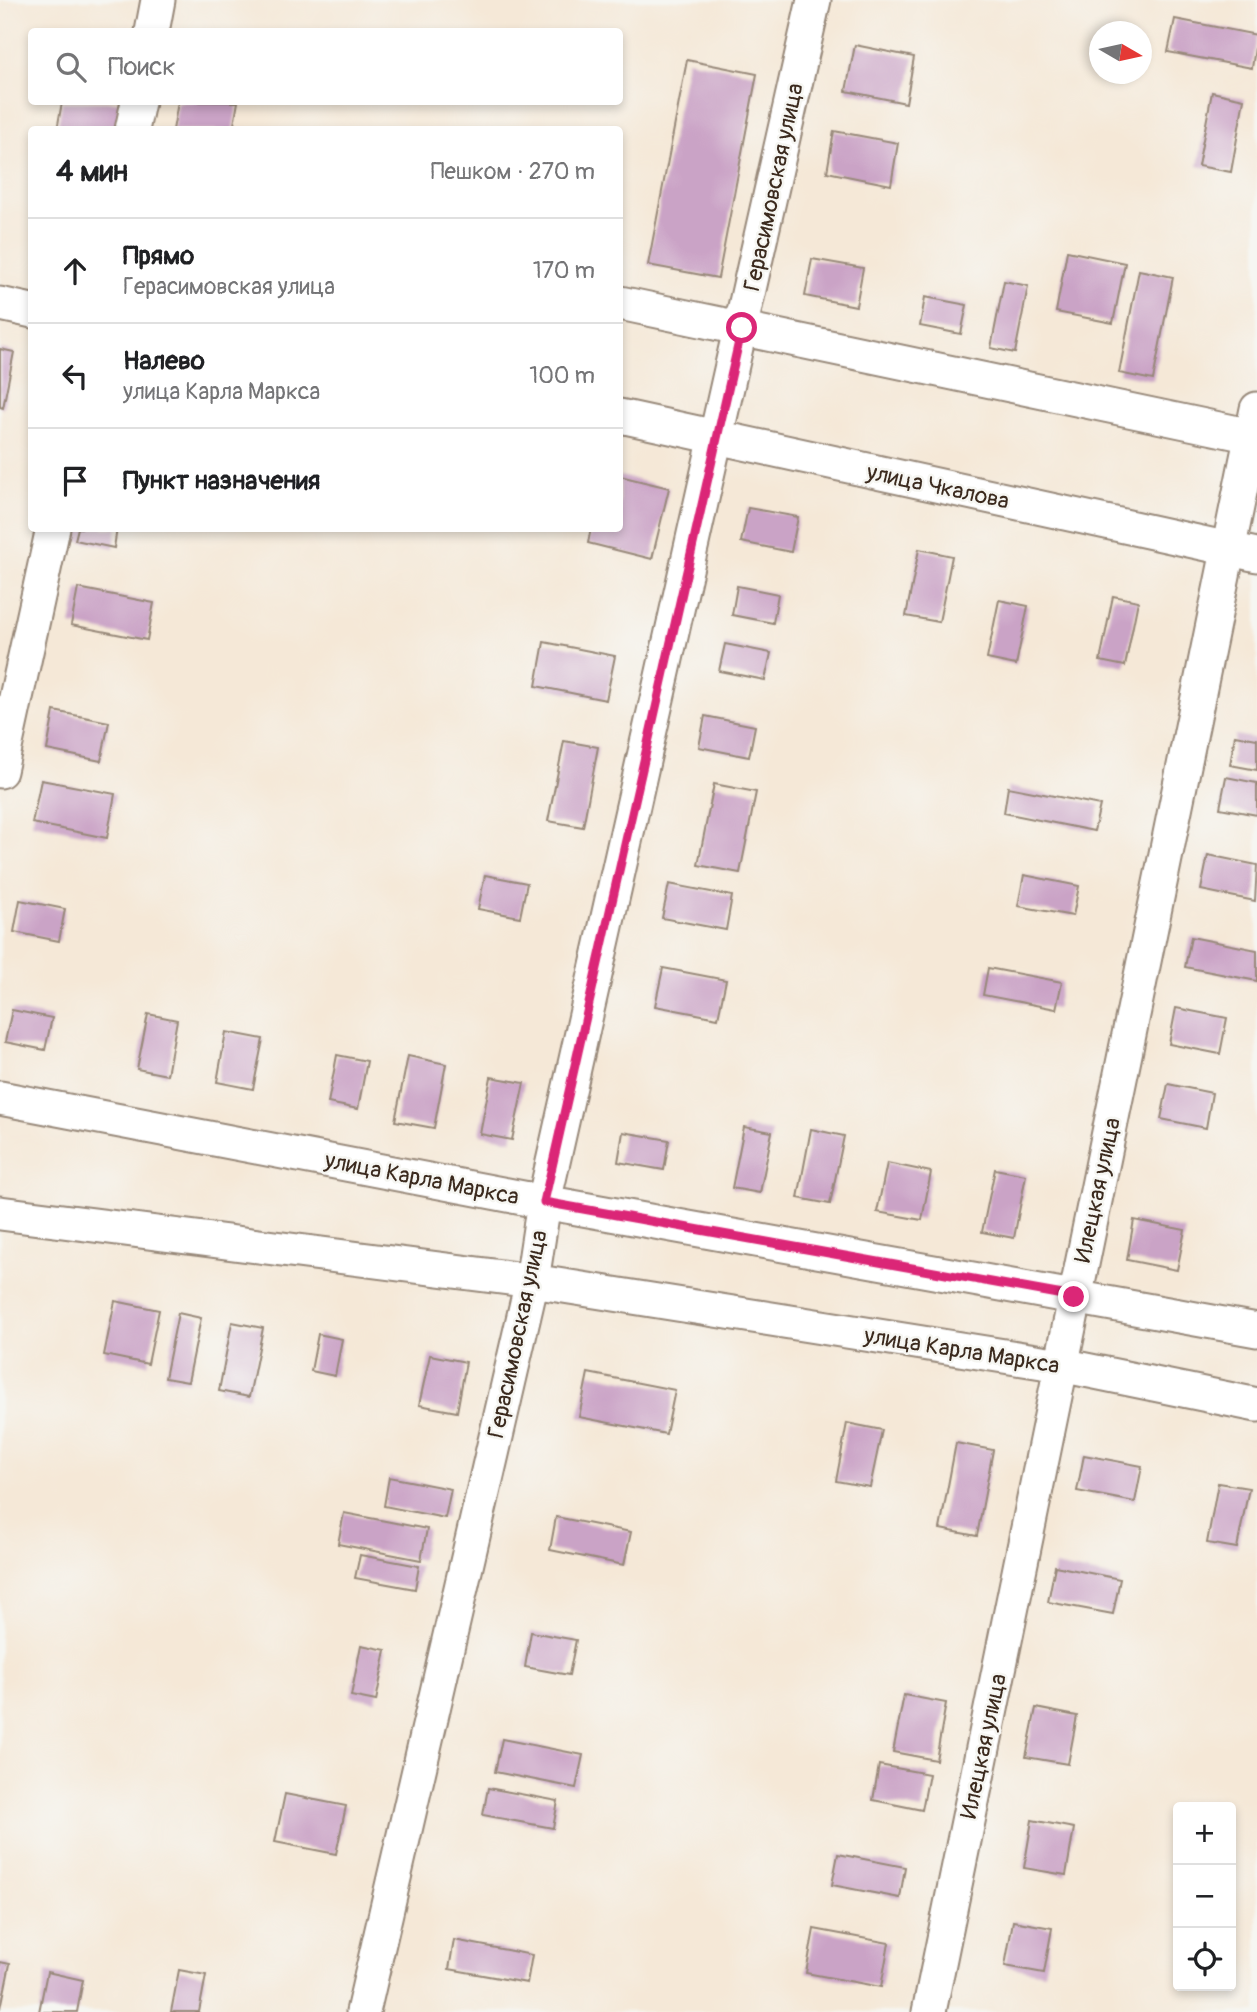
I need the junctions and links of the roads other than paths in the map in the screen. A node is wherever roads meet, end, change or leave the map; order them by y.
1 (158, 0) edge
2 (814, 0) edge
3 (153, 28) edge
4 (137, 105) edge
5 (133, 126) edge
6 (0, 304) edge
7 (623, 304) edge
8 (28, 310) edge
9 (742, 328) junction
10 (623, 417) edge
11 (1255, 428) edge
12 (717, 438) junction
13 (51, 532) edge
14 (1243, 552) edge
15 (0, 771) edge
16 (0, 1098) edge
17 (544, 1202) junction
18 (0, 1213) edge
19 (532, 1281) junction
20 (1074, 1297) junction
21 (1257, 1330) edge
22 (1061, 1365) junction
23 (1257, 1405) edge
24 (363, 2012) edge
25 (929, 2012) edge

1 - 3 street
2 - 9 street, Герасимовская улица
4 - 5 street
6 - 8 street
7 - 9 street
9 - 11 street
9 - 12 street, Герасимовская улица
10 - 12 street, улица Чкалова
11 - 14 street, Илецкая улица
12 - 14 street, улица Чкалова
12 - 17 street, Герасимовская улица
13 - 15 street
14 - 20 street, Илецкая улица
16 - 17 street, улица Карла Маркса
17 - 19 street, Герасимовская улица
17 - 20 street, улица Карла Маркса
18 - 19 street, улица Карла Маркса
19 - 22 street, улица Карла Маркса
19 - 24 street, Герасимовская улица
20 - 21 street, улица Карла Маркса
20 - 22 street, Илецкая улица
22 - 23 street, улица Карла Маркса
22 - 25 street, Илецкая улица

